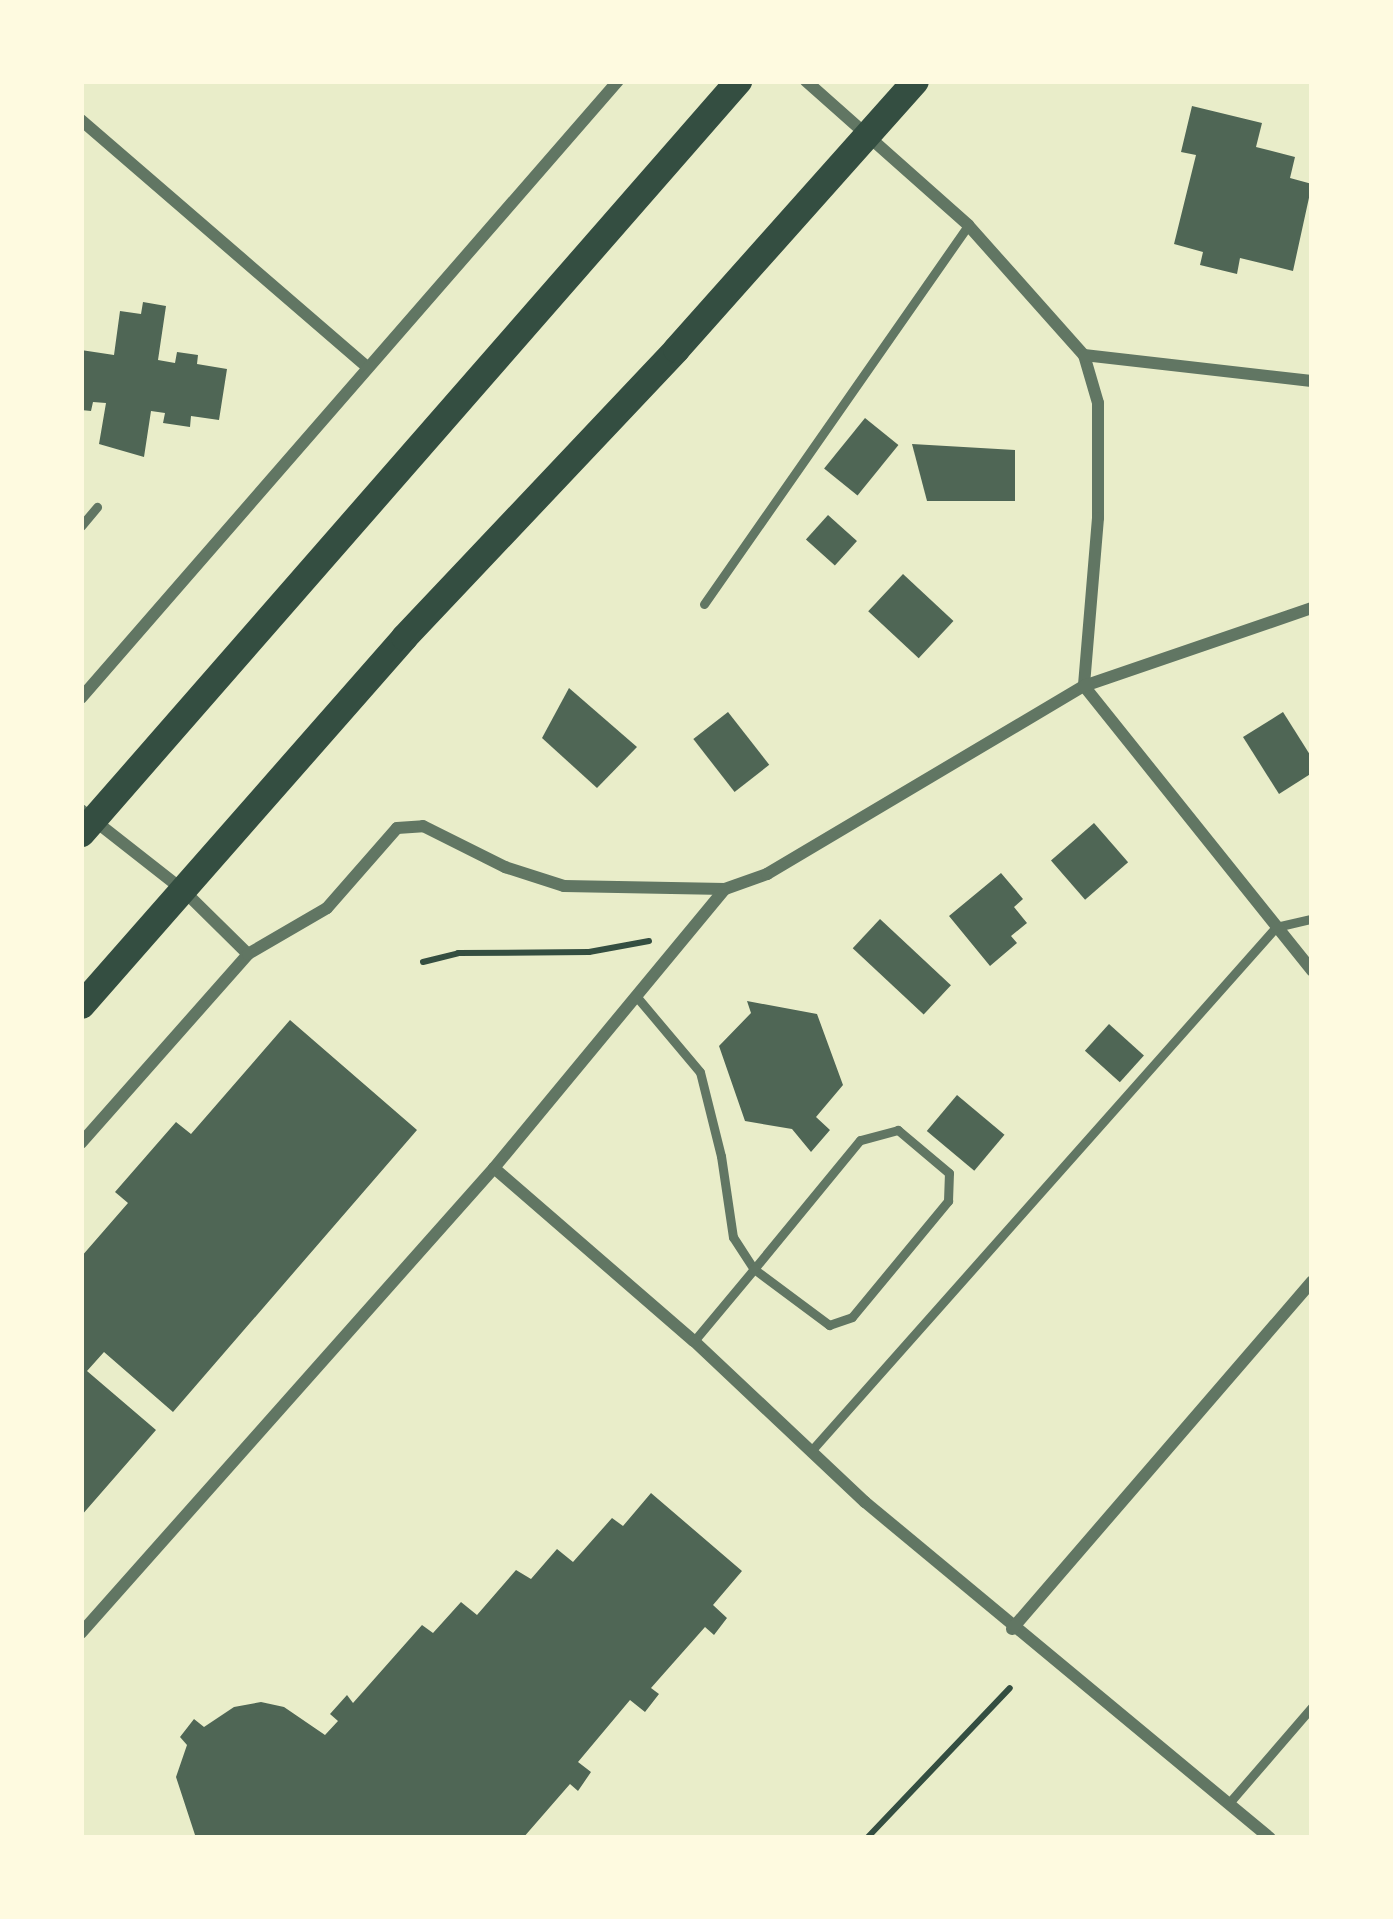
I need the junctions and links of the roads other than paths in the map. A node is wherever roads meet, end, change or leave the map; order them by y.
1 (618, 81) edge
2 (738, 81) edge
3 (806, 81) edge
4 (915, 81) edge
5 (81, 120) edge
6 (868, 136) junction
7 (968, 224) junction
8 (1084, 355) junction
9 (367, 367) junction
10 (1312, 381) edge
11 (97, 507) dead end
12 (81, 526) edge
13 (704, 604) dead end
14 (1312, 608) edge
15 (1084, 686) junction
16 (81, 698) edge
17 (85, 821) edge
18 (725, 889) junction
19 (182, 890) junction
20 (1312, 919) edge
21 (1276, 926) junction
22 (248, 954) junction
23 (1312, 971) edge
24 (636, 996) junction
25 (81, 1006) edge
26 (81, 1143) edge
27 (494, 1168) junction
28 (754, 1269) junction
29 (1312, 1282) edge
30 (694, 1340) junction
31 (811, 1451) junction
32 (1012, 1629) junction
33 (81, 1633) edge
34 (1312, 1707) edge
35 (1229, 1803) junction
36 (1270, 1838) edge

1 - 9 street
2 - 17 main road
3 - 6 street
4 - 6 main road
5 - 9 street
6 - 7 street
6 - 19 main road
7 - 8 street
7 - 13 lane
8 - 10 street
8 - 15 street
9 - 16 street
11 - 12 lane
14 - 15 street
15 - 18 street
15 - 21 street
17 - 19 street
18 - 22 street
18 - 24 street
19 - 22 street
19 - 25 main road
20 - 21 lane
21 - 23 street
21 - 31 lane
22 - 26 street
24 - 27 street
24 - 28 lane
27 - 30 street
27 - 33 street
28 - 28 lane
28 - 30 lane
29 - 32 street
30 - 31 street
31 - 32 street
32 - 35 street
34 - 35 lane
35 - 36 street

